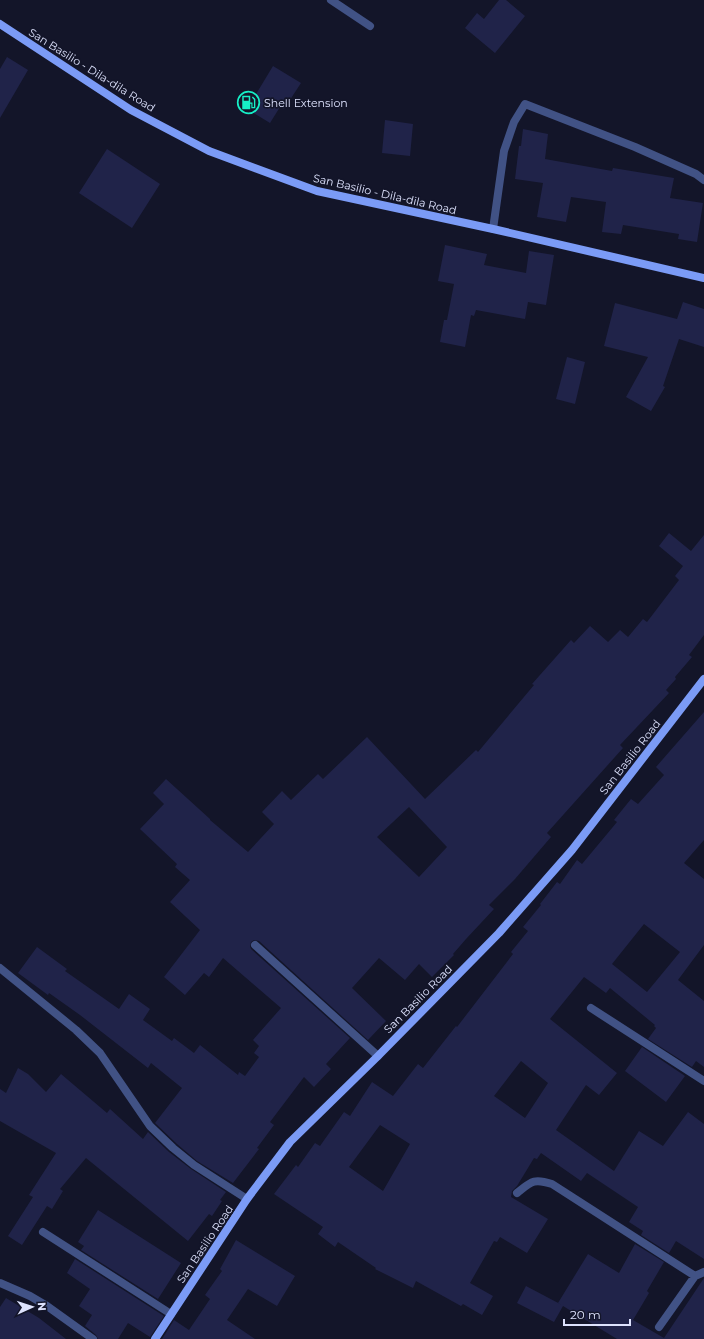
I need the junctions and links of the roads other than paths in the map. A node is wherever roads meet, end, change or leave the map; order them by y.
1 (332, 0) edge
2 (0, 24) edge
3 (370, 26) dead end
4 (704, 180) edge
5 (493, 229) junction
6 (704, 278) edge
7 (704, 679) edge
8 (256, 945) dead end
9 (0, 968) edge
10 (591, 1008) dead end
11 (378, 1056) junction
12 (704, 1081) edge
13 (517, 1193) dead end
14 (247, 1199) junction
15 (43, 1232) dead end
16 (704, 1272) edge
17 (695, 1276) junction
18 (0, 1283) edge
19 (171, 1314) junction
20 (659, 1327) dead end
21 (93, 1339) edge
22 (155, 1339) edge

1 - 3 street
2 - 5 street, San Basilio - Dila-dila Road
4 - 5 street
5 - 6 street, San Basilio - Dila-dila Road
7 - 11 street, San Basilio Road
8 - 11 street
9 - 14 street
10 - 12 street
11 - 14 street, San Basilio Road
13 - 17 street
14 - 19 street, San Basilio Road
15 - 19 street
16 - 17 street
17 - 20 street
18 - 21 street
19 - 22 street, San Basilio Road

